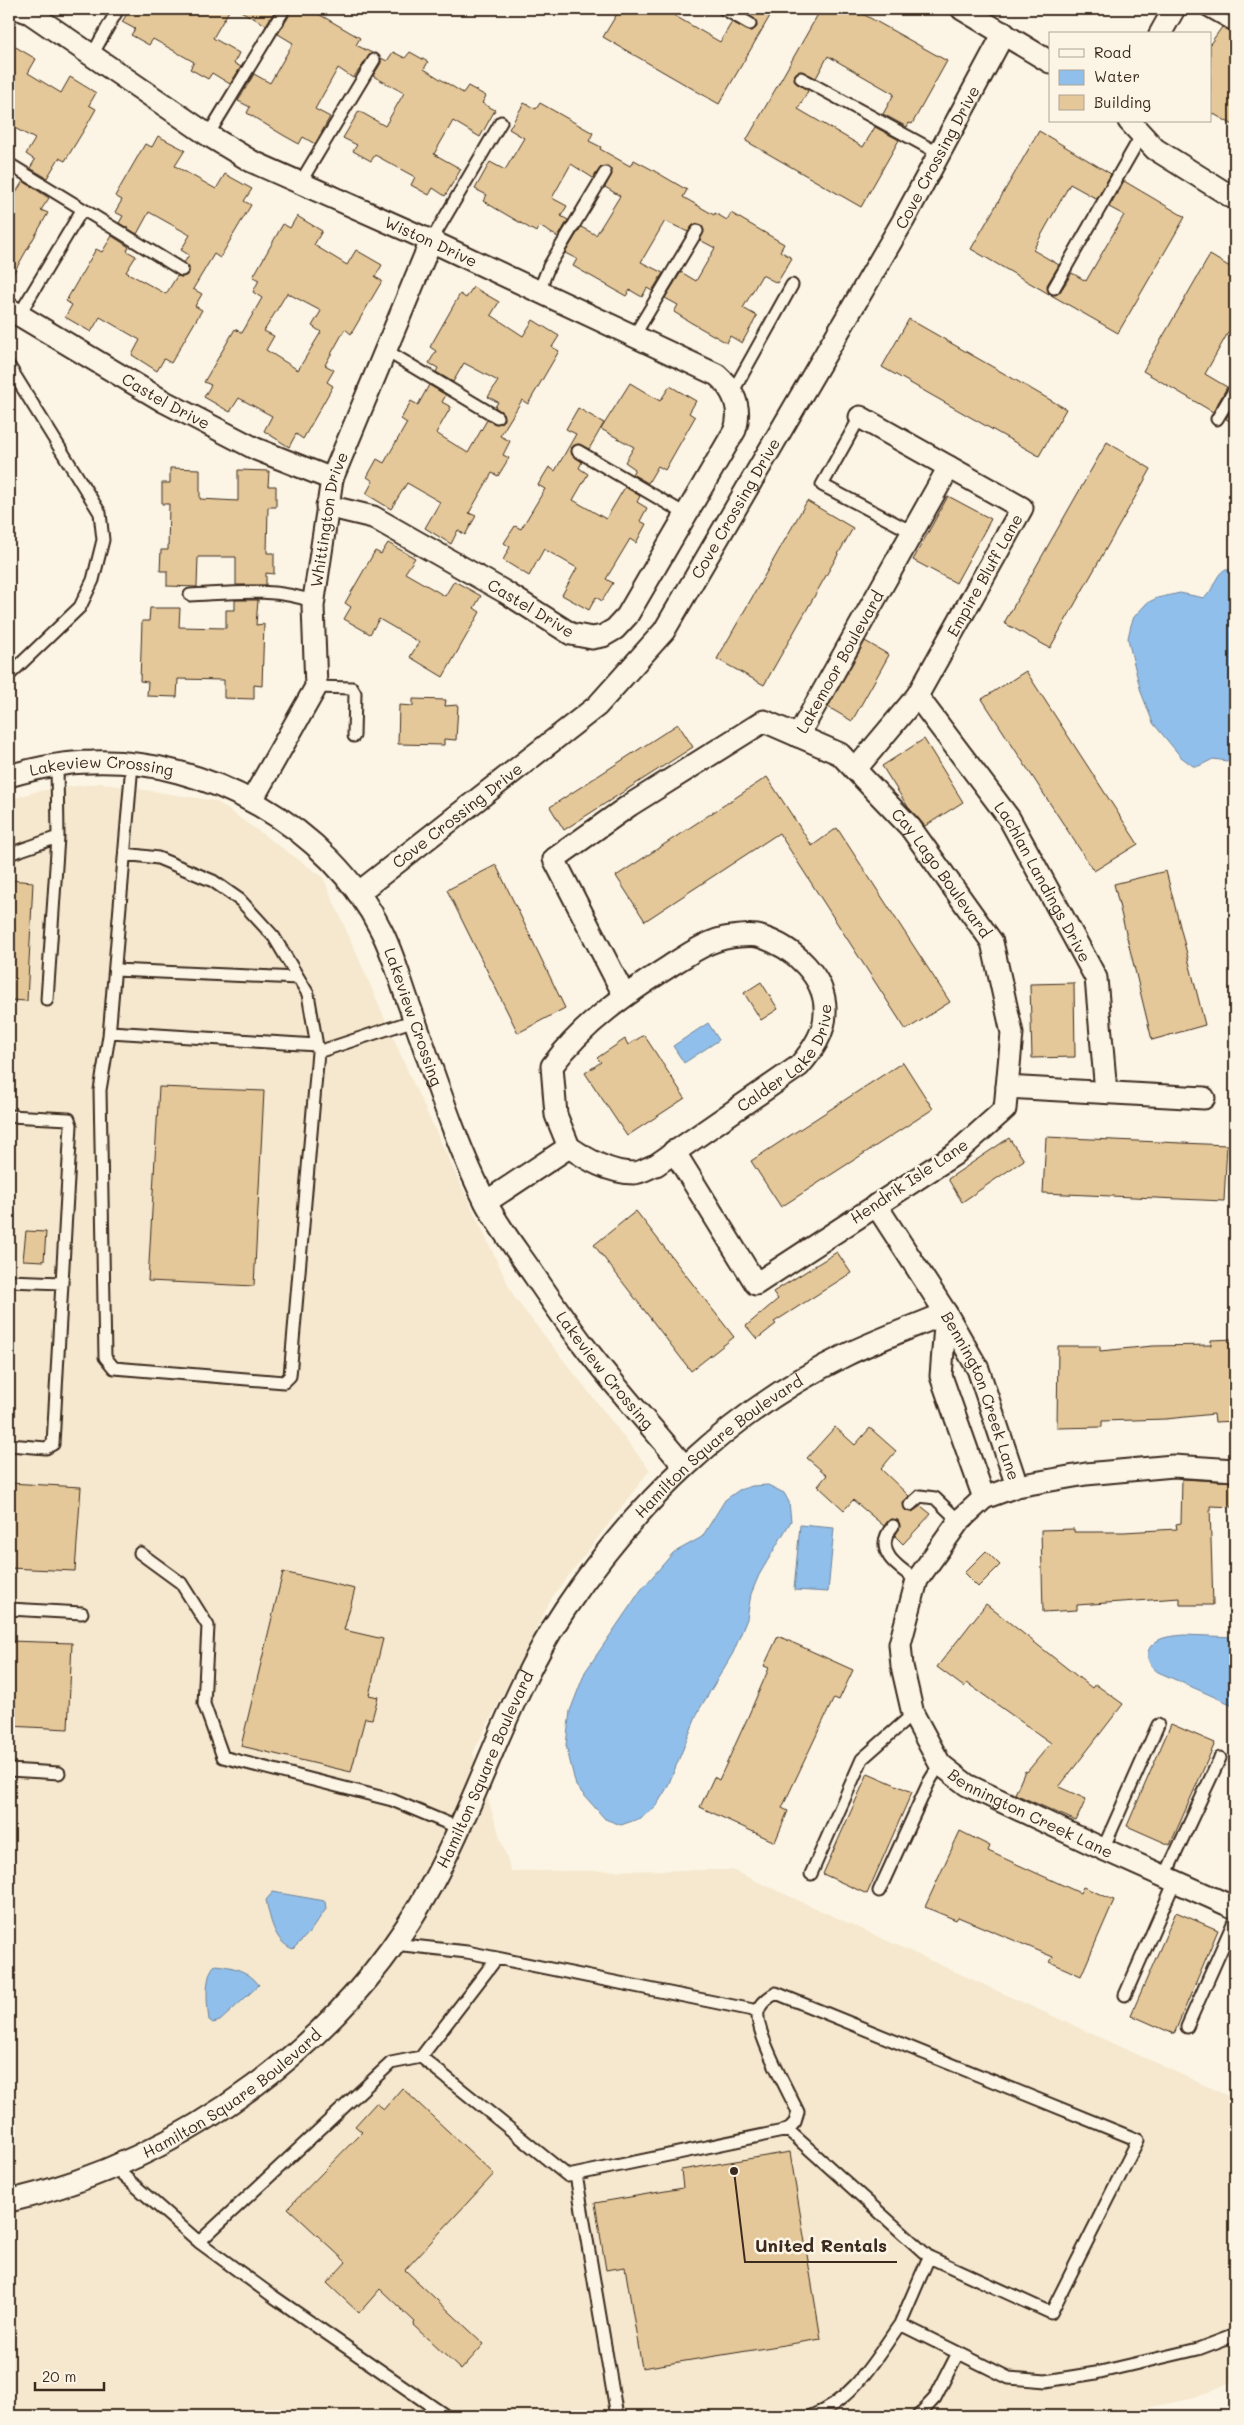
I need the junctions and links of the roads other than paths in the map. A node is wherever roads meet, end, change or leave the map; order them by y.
1 (19, 9) edge
2 (118, 9) edge
3 (724, 9) edge
4 (962, 9) edge
5 (1174, 9) edge
6 (1206, 9) edge
7 (282, 13) dead end
8 (750, 24) dead end
9 (1235, 26) edge
10 (1161, 32) edge
11 (1004, 33) junction
12 (92, 55) junction
13 (374, 60) dead end
14 (1049, 61) edge
15 (801, 78) dead end
16 (501, 122) dead end
17 (1135, 129) edge
18 (208, 135) junction
19 (940, 154) junction
20 (9, 164) edge
21 (605, 172) dead end
22 (300, 182) junction
23 (1235, 199) edge
24 (82, 210) junction
25 (697, 231) dead end
26 (431, 241) junction
27 (182, 270) dead end
28 (792, 284) dead end
29 (1054, 288) dead end
30 (539, 291) junction
31 (14, 312) edge
32 (634, 336) junction
33 (385, 350) junction
34 (9, 366) edge
35 (1235, 389) edge
36 (732, 393) junction
37 (497, 417) dead end
38 (860, 417) joint
39 (1217, 419) dead end
40 (578, 451) dead end
41 (948, 467) junction
42 (332, 480) junction
43 (327, 506) junction
44 (687, 515) junction
45 (912, 532) junction
46 (190, 595) dead end
47 (314, 602) junction
48 (9, 675) edge
49 (316, 687) junction
50 (918, 696) junction
51 (354, 736) dead end
52 (798, 736) junction
53 (132, 764) junction
54 (57, 765) junction
55 (855, 770) junction
56 (9, 776) edge
57 (252, 800) junction
58 (58, 837) junction
59 (9, 854) edge
60 (124, 854) junction
61 (358, 893) junction
62 (115, 970) junction
63 (298, 978) junction
64 (624, 995) junction
65 (47, 1000) dead end
66 (414, 1020) junction
67 (110, 1032) junction
68 (318, 1049) junction
69 (1007, 1087) junction
70 (1106, 1092) junction
71 (1204, 1098) dead end
72 (9, 1116) edge
73 (569, 1147) junction
74 (674, 1151) junction
75 (486, 1202) junction
76 (876, 1205) junction
77 (9, 1282) edge
78 (62, 1283) junction
79 (946, 1313) junction
80 (9, 1445) edge
81 (684, 1466) junction
82 (1235, 1470) edge
83 (1017, 1486) junction
84 (984, 1498) junction
85 (910, 1505) dead end
86 (959, 1521) junction
87 (893, 1526) dead end
88 (140, 1553) dead end
89 (917, 1580) junction
90 (9, 1608) edge
91 (82, 1613) dead end
92 (913, 1714) junction
93 (1158, 1725) dead end
94 (1220, 1758) dead end
95 (940, 1764) junction
96 (9, 1770) edge
97 (59, 1773) dead end
98 (459, 1828) junction
99 (1103, 1849) junction
100 (811, 1874) dead end
101 (1170, 1879) junction
102 (879, 1891) dead end
103 (1235, 1908) edge
104 (1235, 1920) edge
105 (394, 1944) junction
106 (497, 1958) junction
107 (1125, 1995) dead end
108 (758, 2011) junction
109 (1187, 2027) dead end
110 (421, 2057) junction
111 (788, 2130) junction
112 (114, 2166) junction
113 (576, 2174) junction
114 (9, 2201) edge
115 (199, 2242) junction
116 (929, 2257) junction
117 (900, 2324) junction
118 (1235, 2335) edge
119 (958, 2353) junction
120 (446, 2416) edge
121 (617, 2416) edge
122 (811, 2416) edge
123 (918, 2416) edge

1 - 12 street, Wiston Drive
2 - 12 lane
3 - 8 lane
4 - 11 street
5 - 10 street
6 - 9 lane
7 - 18 lane
11 - 14 street
11 - 19 street, Cove Crossing Drive
12 - 18 street, Wiston Drive
13 - 22 lane
15 - 19 lane
16 - 26 lane
17 - 23 street
17 - 29 lane
18 - 22 street, Wiston Drive
19 - 61 street, Cove Crossing Drive
20 - 24 lane
21 - 30 lane
22 - 26 street, Wiston Drive
24 - 27 lane
24 - 31 lane
25 - 32 lane
26 - 30 street, Wiston Drive
26 - 33 street, Whittington Drive
28 - 36 lane
30 - 32 street, Wiston Drive
31 - 42 street, Castel Drive
32 - 36 street, Wiston Drive
33 - 37 lane
33 - 42 street, Whittington Drive
34 - 48 lane
35 - 39 lane
36 - 44 street, Wiston Drive
38 - 41 street, Empire Bluff Lane
38 - 45 lane
40 - 44 lane
41 - 45 street, Lakemoor Boulevard
41 - 50 street, Empire Bluff Lane
42 - 43 street, Whittington Drive
43 - 44 street, Castel Drive
43 - 47 street, Whittington Drive
45 - 52 street, Lakemoor Boulevard
46 - 47 lane
47 - 49 street, Whittington Drive
49 - 51 lane
49 - 57 street
50 - 55 street, Empire Bluff Lane
50 - 70 street, Lachlan Landings Drive
52 - 55 street, Cay Lago Boulevard
52 - 64 street, Lakemoor Boulevard
53 - 54 street, Lakeview Crossing
53 - 57 street, Lakeview Crossing
53 - 60 lane
54 - 56 street, Lakeview Crossing
54 - 58 lane
55 - 69 street, Cay Lago Boulevard
57 - 61 street, Lakeview Crossing
58 - 59 lane
58 - 65 lane
60 - 62 lane
60 - 63 lane
61 - 66 street, Lakeview Crossing
62 - 63 lane
62 - 67 lane
63 - 68 lane
64 - 73 street, Calder Lake Drive
64 - 74 street, Calder Lake Drive
66 - 68 lane
66 - 75 street, Lakeview Crossing
67 - 68 lane
67 - 68 lane
69 - 70 street
69 - 76 street, Hendrik Isle Lane
70 - 71 street
72 - 78 lane
73 - 74 street, Calder Lake Drive
73 - 75 street
74 - 76 street, Hendrik Isle Lane
75 - 81 street, Lakeview Crossing
76 - 79 street
77 - 78 lane
78 - 80 lane
79 - 81 street, Hamilton Square Boulevard
79 - 83 street, Bennington Creek Lane
79 - 84 street, Bennington Creek Lane
81 - 98 street, Hamilton Square Boulevard
82 - 83 street
83 - 84 street, Bennington Creek Lane
84 - 86 street, Bennington Creek Lane
85 - 86 lane
86 - 89 street, Bennington Creek Lane
87 - 89 lane
88 - 98 lane
89 - 92 street, Bennington Creek Lane
90 - 91 lane
92 - 95 street, Bennington Creek Lane
92 - 100 lane
93 - 99 lane
94 - 101 lane
95 - 99 street, Bennington Creek Lane
95 - 102 lane
96 - 97 lane
98 - 105 street, Hamilton Square Boulevard
99 - 101 street, Bennington Creek Lane
101 - 103 street, Bennington Creek Lane
101 - 107 lane
104 - 109 lane
105 - 106 lane
105 - 112 street, Hamilton Square Boulevard
106 - 108 lane
106 - 110 lane
108 - 111 lane
108 - 116 lane
110 - 113 lane
110 - 115 lane
111 - 113 lane
111 - 116 lane
112 - 114 street, Hamilton Square Boulevard
112 - 115 lane
113 - 121 lane
115 - 120 lane
116 - 117 lane
117 - 119 lane
117 - 122 lane
118 - 119 lane
119 - 123 lane

